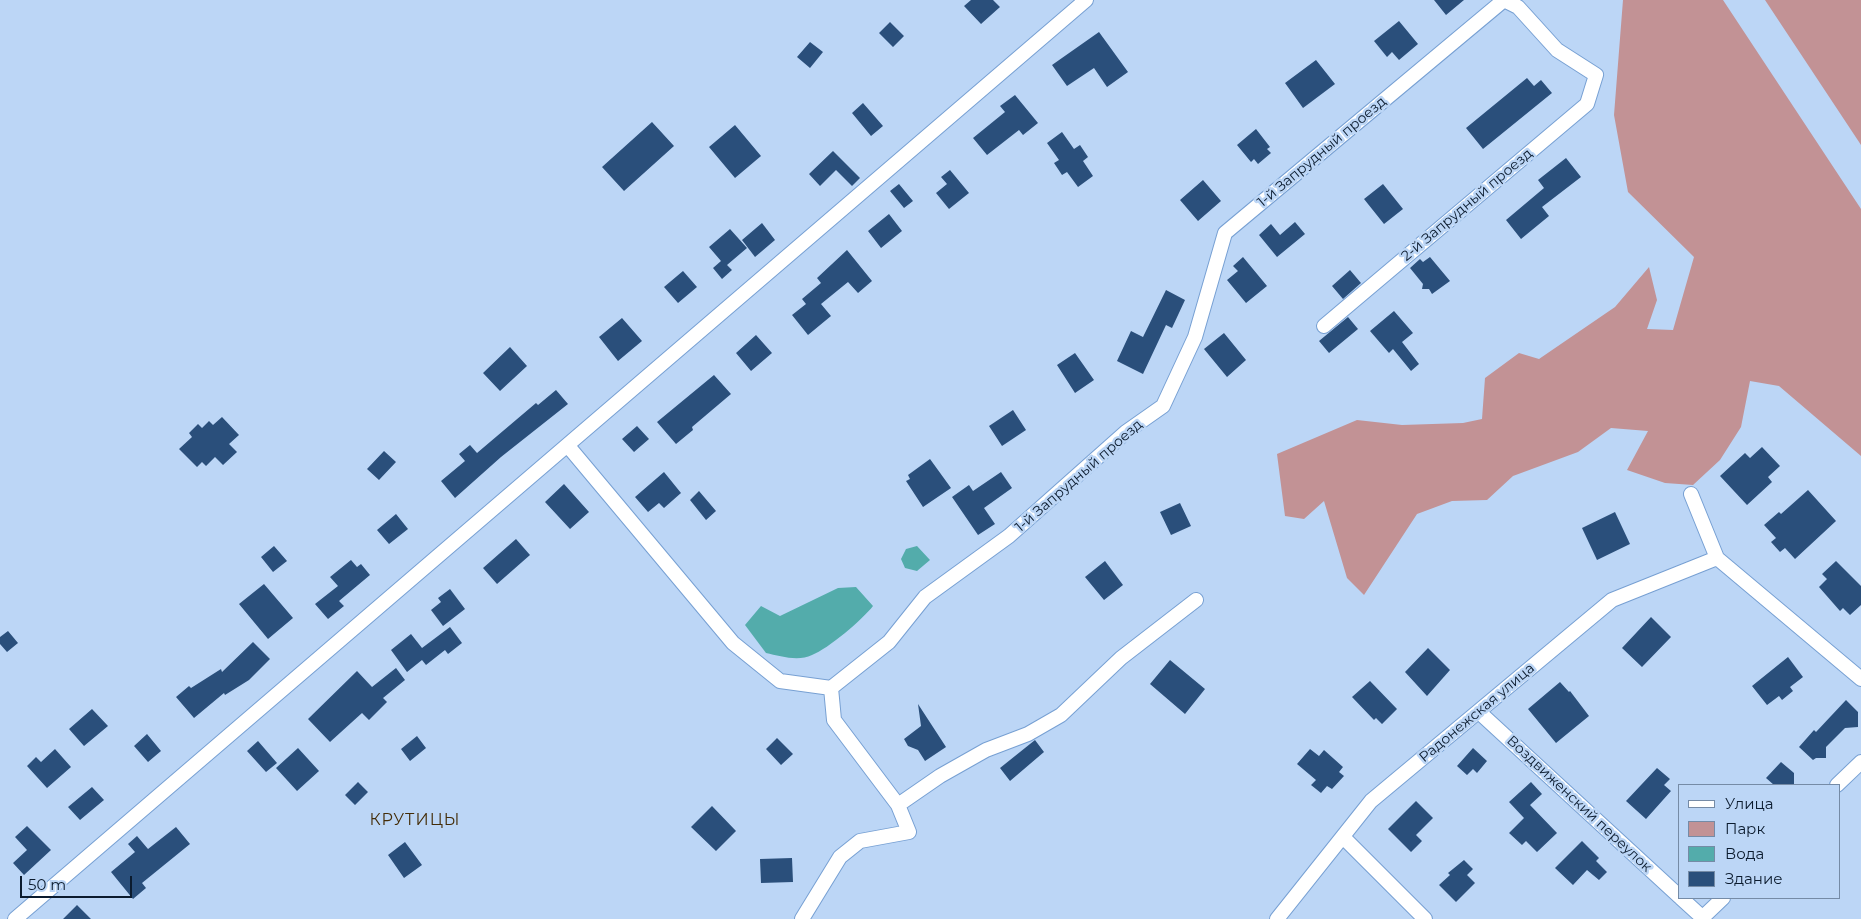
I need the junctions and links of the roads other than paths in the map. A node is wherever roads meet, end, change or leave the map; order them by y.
1 (1086, 0) edge
2 (1504, 0) edge
3 (1324, 326) dead end
4 (568, 446) junction
5 (1691, 494) dead end
6 (1717, 558) junction
7 (1196, 600) dead end
8 (1861, 679) edge
9 (831, 688) junction
10 (1479, 712) junction
11 (1861, 762) edge
12 (1838, 784) edge
13 (898, 805) junction
14 (1343, 837) junction
15 (1678, 895) edge
16 (1682, 899) edge
17 (1722, 899) edge
18 (1703, 918) edge
19 (16, 919) edge
20 (802, 919) edge
21 (1277, 919) edge
22 (1424, 919) edge

1 - 4 street
2 - 3 street, 2-й Запрудный проезд
2 - 9 street, 1-й Запрудный проезд
4 - 9 street
4 - 19 street
5 - 6 street
6 - 8 street
6 - 10 street, Радонежская улица
7 - 13 street
9 - 13 street
10 - 14 street, Радонежская улица
10 - 15 street, Воздвиженский переулок
11 - 12 street
13 - 20 street
14 - 21 street, Радонежская улица
14 - 22 street
16 - 18 street, Воздвиженский переулок
17 - 18 street

